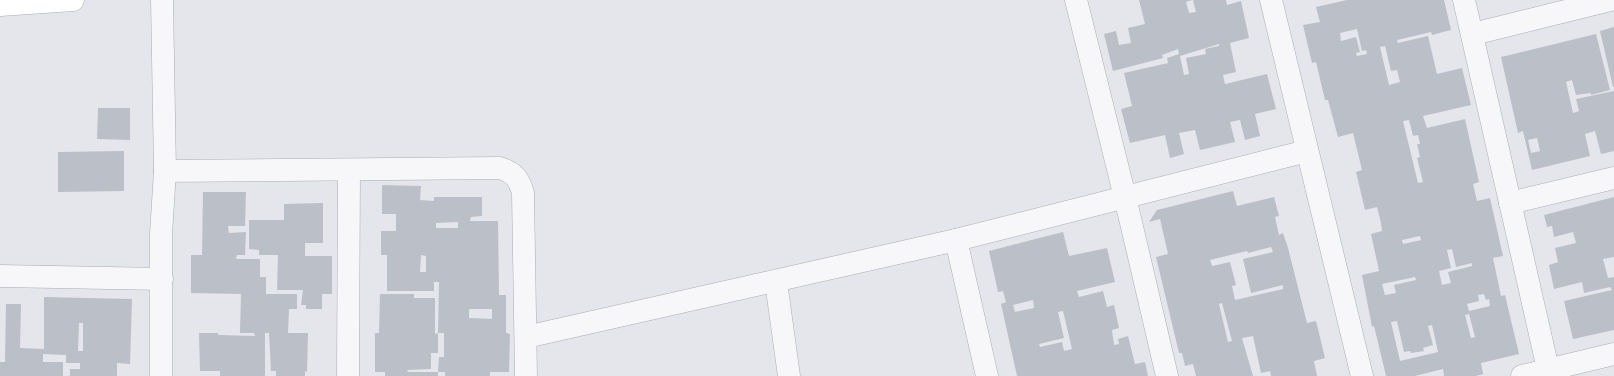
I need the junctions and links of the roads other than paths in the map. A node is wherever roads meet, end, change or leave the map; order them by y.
1 (74, 0) edge
2 (162, 0) edge
3 (1076, 0) edge
4 (1271, 0) edge
5 (1464, 0) edge
6 (1610, 0) edge
7 (0, 5) edge
8 (1473, 34) junction
9 (1307, 151) junction
10 (349, 170) junction
11 (165, 171) junction
12 (1614, 178) edge
13 (1125, 197) junction
14 (1510, 203) junction
15 (956, 240) junction
16 (0, 276) edge
17 (162, 279) junction
18 (776, 282) junction
19 (526, 337) junction
20 (1614, 354) edge
21 (1548, 369) junction
22 (161, 376) edge
23 (348, 376) edge
24 (526, 376) edge
25 (790, 376) edge
26 (987, 376) edge
27 (1167, 376) edge
28 (1362, 376) edge
29 (1522, 376) edge

1 - 7 main road
2 - 11 street
3 - 13 street
4 - 9 street
5 - 8 street
6 - 8 street
8 - 14 street
9 - 13 street
9 - 28 street
10 - 11 street
10 - 19 street
10 - 23 street
11 - 17 street
12 - 14 street
13 - 15 street
13 - 27 street
14 - 21 street
15 - 18 street
15 - 26 street
16 - 17 street
17 - 22 street
18 - 19 street
18 - 25 street
19 - 24 street
20 - 21 street
21 - 29 street

